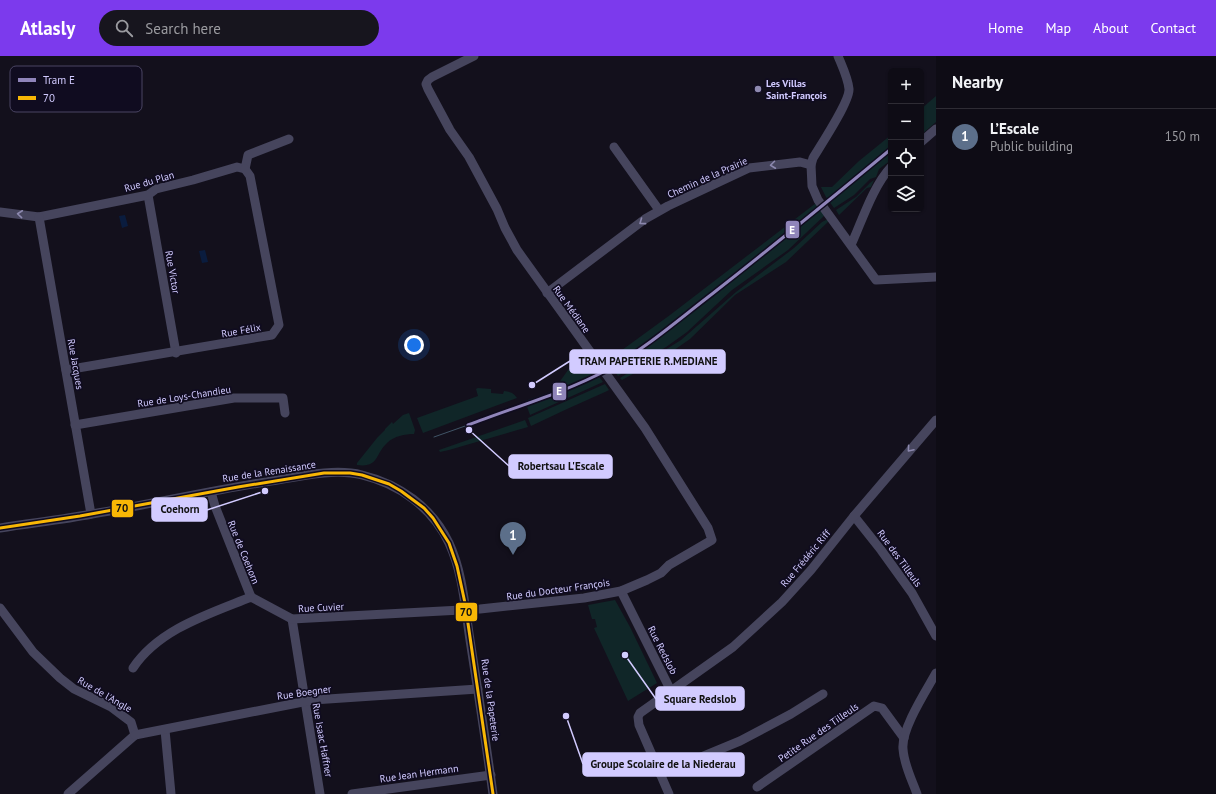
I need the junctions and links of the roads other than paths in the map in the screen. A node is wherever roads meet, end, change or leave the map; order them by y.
1 (474, 56) edge
2 (838, 56) edge
3 (936, 129) edge
4 (290, 139) dead end
5 (923, 140) edge
6 (614, 147) dead end
7 (811, 165) junction
8 (245, 168) junction
9 (888, 170) edge
10 (148, 195) junction
11 (660, 210) junction
12 (0, 212) edge
13 (39, 216) junction
14 (851, 245) junction
15 (936, 277) edge
16 (547, 293) junction
17 (176, 353) junction
18 (66, 370) junction
19 (285, 413) dead end
20 (936, 420) edge
21 (75, 425) junction
22 (211, 492) junction
23 (91, 514) junction
24 (854, 516) junction
25 (0, 528) edge
26 (712, 540) joint
27 (621, 591) junction
28 (251, 597) junction
29 (0, 608) edge
30 (466, 610) junction
31 (292, 619) junction
32 (936, 636) edge
33 (133, 668) dead end
34 (936, 673) edge
35 (478, 690) junction
36 (671, 691) junction
37 (823, 694) dead end
38 (305, 702) junction
39 (165, 730) junction
40 (135, 735) junction
41 (904, 738) junction
42 (660, 774) junction
43 (490, 775) junction
44 (757, 788) dead end
45 (68, 794) edge
46 (171, 794) edge
47 (320, 794) edge
48 (352, 794) edge
49 (493, 794) edge
50 (669, 794) edge
51 (917, 794) edge

1 - 16 street, Rue Médiane
2 - 7 street
3 - 5 street
4 - 8 street
6 - 11 street, Chemin de la Prairie
7 -> 11 street, Chemin de la Prairie
7 - 14 street
8 - 10 street, Rue du Plan
8 - 17 street, Rue Félix
9 - 14 street
10 - 13 street, Rue du Plan
10 - 17 street, Rue Victor
11 -> 16 street, Chemin de la Prairie
13 -> 12 street, Rue du Plan
13 - 18 street, Rue Jacques
14 - 15 street
16 - 26 street, Rue Médiane
17 - 18 street, Rue Félix
18 - 21 street, Rue Jacques
19 - 21 street, Rue de Loys-Chandieu
20 -> 24 street, Rue Frédéric Riff
21 - 23 street, Rue Jacques
22 - 23 street, Rue de la Renaissance
22 - 28 street, Rue de Coehorn
22 - 30 street, Rue de la Renaissance
23 - 25 street, Rue de la Renaissance
24 - 32 street, Rue des Tilleuls
24 - 36 street, Rue Frédéric Riff
26 - 27 street, Rue du Docteur François
27 - 30 street, Rue du Docteur François
27 - 36 street, Rue Redslob
28 - 31 street, Rue Cuvier
28 - 33 street
29 - 40 street, Rue de l'Angle
30 - 31 street, Rue Cuvier
30 - 35 street, Rue de la Papeterie
31 - 38 street, Rue Isaac Haffner
34 - 41 street
35 - 38 street, Rue Boegner
35 - 43 street, Rue de la Papeterie
36 - 42 street, Rue Redslob
37 - 42 street
38 - 39 street, Rue Boegner
38 - 47 street, Rue Isaac Haffner
39 - 40 street, Rue Boegner
39 - 46 street
40 - 45 street
41 - 44 street, Petite Rue des Tilleuls
41 - 51 street
42 - 50 street, Rue Redslob
43 - 48 street, Rue Jean Hermann
43 - 49 street, Rue de la Papeterie

